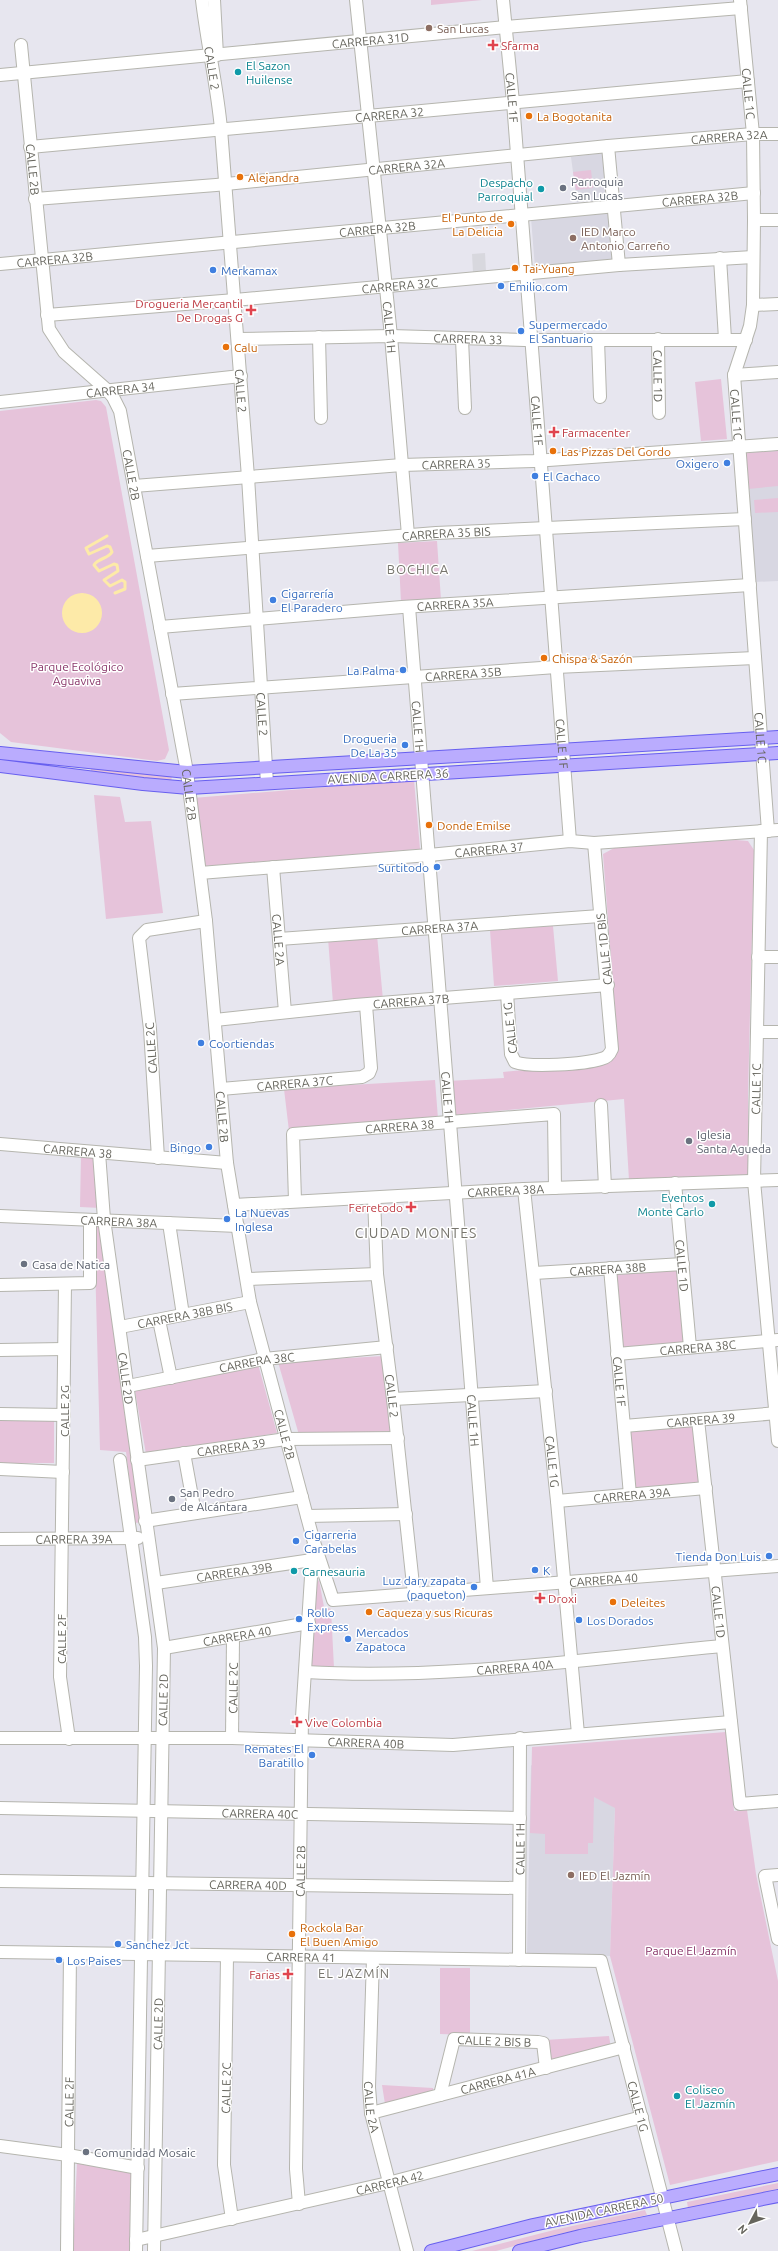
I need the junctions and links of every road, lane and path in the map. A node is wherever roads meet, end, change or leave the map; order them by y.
1 (202, 0) edge
2 (214, 0) edge
3 (356, 0) edge
4 (503, 0) edge
5 (740, 4) edge
6 (506, 27) junction
7 (360, 41) junction
8 (21, 45) dead end
9 (214, 55) junction
10 (23, 73) junction
11 (0, 75) edge
12 (748, 81) junction
13 (514, 102) junction
14 (368, 115) junction
15 (221, 129) junction
16 (753, 134) junction
17 (778, 134) edge
18 (608, 146) junction
19 (30, 147) junction
20 (518, 156) junction
21 (374, 170) junction
22 (226, 184) junction
23 (754, 192) junction
24 (35, 199) junction
25 (615, 206) junction
26 (522, 214) junction
27 (754, 220) junction
28 (778, 220) edge
29 (380, 228) junction
30 (230, 242) junction
31 (753, 257) junction
32 (720, 258) junction
33 (41, 260) junction
34 (0, 264) edge
35 (619, 265) junction
36 (527, 273) junction
37 (386, 286) junction
38 (235, 300) junction
39 (778, 304) edge
40 (753, 305) junction
41 (46, 314) junction
42 (391, 336) junction
43 (319, 337) junction
44 (725, 338) junction
45 (238, 339) junction
46 (462, 339) junction
47 (532, 340) junction
48 (598, 340) junction
49 (658, 340) junction
50 (746, 340) junction
51 (778, 372) edge
52 (734, 375) junction
53 (241, 376) junction
54 (107, 390) junction
55 (600, 397) dead end
56 (0, 402) edge
57 (465, 408) dead end
58 (659, 413) dead end
59 (321, 418) dead end
60 (778, 444) edge
61 (740, 447) junction
62 (541, 460) junction
63 (402, 465) junction
64 (248, 477) junction
65 (134, 486) junction
66 (745, 519) junction
67 (546, 527) junction
68 (408, 535) junction
69 (253, 546) junction
70 (147, 556) junction
71 (750, 585) junction
72 (551, 597) junction
73 (409, 607) junction
74 (257, 618) junction
75 (160, 627) junction
76 (755, 658) junction
77 (556, 667) junction
78 (415, 679) junction
79 (261, 688) junction
80 (172, 694) junction
81 (778, 737) edge
82 (761, 738) junction
83 (563, 750) junction
84 (0, 753) edge
85 (778, 753) edge
86 (763, 754) junction
87 (421, 758) junction
88 (75, 761) junction
89 (564, 765) junction
90 (0, 766) edge
91 (266, 768) junction
92 (186, 772) junction
93 (422, 774) junction
94 (74, 776) junction
95 (267, 783) junction
96 (188, 788) junction
97 (769, 831) edge
98 (570, 842) junction
99 (594, 844) junction
100 (429, 855) junction
101 (273, 867) junction
102 (200, 873) junction
103 (600, 916) junction
104 (206, 921) junction
105 (434, 928) junction
106 (279, 939) junction
107 (758, 957) junction
108 (778, 957) edge
109 (608, 985) junction
110 (507, 993) junction
111 (440, 999) junction
112 (366, 1005) junction
113 (285, 1012) junction
114 (215, 1020) junction
115 (757, 1032) junction
116 (778, 1032) edge
117 (515, 1062) joint
118 (221, 1089) junction
119 (601, 1105) dead end
120 (450, 1123) junction
121 (0, 1144) edge
122 (99, 1153) junction
123 (158, 1158) junction
124 (227, 1163) junction
125 (778, 1180) edge
126 (754, 1181) junction
127 (675, 1183) junction
128 (606, 1187) junction
129 (555, 1188) junction
130 (524, 1189) junction
131 (456, 1193) junction
132 (374, 1198) junction
133 (295, 1201) junction
134 (234, 1205) junction
135 (0, 1216) edge
136 (104, 1219) junction
137 (90, 1220) junction
138 (169, 1223) junction
139 (238, 1226) junction
140 (682, 1264) junction
141 (610, 1268) junction
142 (534, 1273) junction
143 (377, 1274) junction
144 (247, 1279) junction
145 (65, 1284) junction
146 (0, 1285) edge
147 (250, 1302) junction
148 (183, 1315) junction
149 (159, 1320) junction
150 (120, 1327) junction
151 (773, 1340) edge
152 (387, 1347) junction
153 (690, 1348) junction
154 (64, 1349) junction
155 (0, 1350) edge
156 (617, 1354) junction
157 (264, 1359) junction
158 (171, 1378) junction
159 (128, 1386) junction
160 (546, 1391) junction
161 (472, 1394) junction
162 (393, 1399) junction
163 (0, 1414) edge
164 (777, 1414) edge
165 (64, 1415) junction
166 (698, 1420) junction
167 (624, 1426) junction
168 (398, 1438) junction
169 (286, 1439) junction
170 (778, 1441) edge
171 (184, 1453) junction
172 (120, 1460) dead end
173 (137, 1460) junction
174 (0, 1469) edge
175 (63, 1472) junction
176 (706, 1488) junction
177 (630, 1495) junction
178 (302, 1497) junction
179 (557, 1501) junction
180 (195, 1513) junction
181 (406, 1514) junction
182 (308, 1516) junction
183 (145, 1521) junction
184 (148, 1537) junction
185 (130, 1538) junction
186 (0, 1539) edge
187 (61, 1539) junction
188 (313, 1539) junction
189 (312, 1560) junction
190 (778, 1566) edge
191 (714, 1570) junction
192 (564, 1582) junction
193 (156, 1583) junction
194 (487, 1588) junction
195 (414, 1594) junction
196 (333, 1600) joint
197 (309, 1623) junction
198 (233, 1638) junction
199 (722, 1646) junction
200 (164, 1648) junction
201 (571, 1661) junction
202 (306, 1672) junction
203 (731, 1722) junction
204 (578, 1734) junction
205 (0, 1738) edge
206 (232, 1738) junction
207 (520, 1738) junction
208 (69, 1739) junction
209 (146, 1739) junction
210 (163, 1739) junction
211 (302, 1741) junction
212 (778, 1802) edge
213 (0, 1808) edge
214 (144, 1811) junction
215 (162, 1811) junction
216 (301, 1814) junction
217 (520, 1818) junction
218 (778, 1875) edge
219 (0, 1881) edge
220 (143, 1882) junction
221 (160, 1883) junction
222 (300, 1885) junction
223 (519, 1888) junction
224 (778, 1940) edge
225 (0, 1952) edge
226 (70, 1954) junction
227 (142, 1954) junction
228 (159, 1955) junction
229 (228, 1956) junction
230 (299, 1957) junction
231 (373, 1958) junction
232 (519, 1960) junction
233 (601, 1961) joint
234 (624, 2047) junction
235 (546, 2068) junction
236 (440, 2095) junction
237 (371, 2113) junction
238 (642, 2117) junction
239 (0, 2146) edge
240 (68, 2155) junction
241 (138, 2168) junction
242 (778, 2174) edge
243 (388, 2183) junction
244 (778, 2196) edge
245 (663, 2198) junction
246 (299, 2204) junction
247 (668, 2218) junction
248 (232, 2219) junction
249 (154, 2237) junction
250 (136, 2246) edge
251 (67, 2251) edge
252 (154, 2251) edge
253 (407, 2251) edge
254 (431, 2251) edge
255 (519, 2251) edge
256 (676, 2251) edge

1 - 9 street, CALLE 2
2 - 9 street, CALLE 2
3 - 7 street, CALLE 1H
4 - 6 street, CALLE 1F
5 - 6 street, CARRERA 31D
5 - 12 street, CALLE 1C
6 - 7 street, CARRERA 31D
6 - 13 street, CALLE 1F
7 - 9 street, CARRERA 31D
7 - 14 street, CALLE 1H
8 - 10 street, CALLE 2B
9 - 10 street, CARRERA 31D
9 - 15 street, CALLE 2
10 - 11 street, CARRERA 31D
10 - 19 street, CALLE 2B
12 - 13 street, CARRERA 32
12 - 16 street, CALLE 1C
13 - 14 street, CARRERA 32
13 - 20 street, CALLE 1F
14 - 15 street, CARRERA 32
14 - 21 street, CALLE 1H
15 - 19 street, CARRERA 32
15 - 22 street, CALLE 2
16 - 17 street, CARRERA 32A
16 - 18 street, CARRERA 32A
16 - 23 street, CALLE 1C
18 - 20 street, CARRERA 32A
18 - 25 street
19 - 24 street, CALLE 2B
20 - 21 street, CARRERA 32A
20 - 26 street, CALLE 1F
21 - 22 street, CARRERA 32A
21 - 29 street, CALLE 1H
22 - 24 street, CARRERA 32A
22 - 30 street, CALLE 2
23 - 25 street, CARRERA 32B
23 - 27 street, CALLE 1C
24 - 33 street, CALLE 2B
25 - 26 street, CARRERA 32B
25 - 35 street
26 - 29 street, CARRERA 32B
26 - 36 street, CALLE 1F
27 - 28 street
27 - 31 street, CALLE 1C
29 - 30 street, CARRERA 32B
29 - 37 street, CALLE 1H
30 - 33 street, CARRERA 32B
30 - 38 street, CALLE 2
31 - 32 street, CARRERA 32C
31 - 40 street, CALLE 1C
32 - 35 street, CARRERA 32C
32 - 44 street
33 - 34 street, CARRERA 32B
33 - 41 street, CALLE 2B
35 - 36 street, CARRERA 32C
36 - 37 street, CARRERA 32C
36 - 47 street, CALLE 1F
37 - 38 street, CARRERA 32C
37 - 42 street, CALLE 1H
38 - 41 street, CARRERA 32C
38 - 45 street, CALLE 2
39 - 40 street
40 - 50 street, CALLE 1C
41 - 54 street, CALLE 2B
42 - 43 street, CARRERA 33
42 - 46 street, CARRERA 33
42 - 63 street, CALLE 1H
43 - 45 street, CARRERA 33
43 - 59 street
44 - 49 street, CARRERA 33
44 - 50 street, CARRERA 33
45 - 53 street, CALLE 2
46 - 47 street, CARRERA 33
46 - 57 street
47 - 48 street, CARRERA 33
47 - 62 street, CALLE 1F
48 - 49 street, CARRERA 33
48 - 55 street
49 - 58 street, CALLE 1D
50 - 52 street, CALLE 1C
51 - 52 street
52 - 61 street, CALLE 1C
53 - 54 street, CARRERA 34
53 - 64 street, CALLE 2
54 - 56 street, CARRERA 34
54 - 65 street, CALLE 2B
60 - 61 street, CARRERA 35
61 - 62 street, CARRERA 35
61 - 66 street, CALLE 1C
62 - 63 street, CARRERA 35
62 - 67 street, CALLE 1F
63 - 64 street, CARRERA 35
63 - 68 street, CALLE 1H
64 - 65 street, CARRERA 35
64 - 69 street, CALLE 2
65 - 70 street, CALLE 2B
66 - 67 street, CARRERA 35 BIS
66 - 71 street, CALLE 1C
67 - 68 street, CARRERA 35 BIS
67 - 72 street, CALLE 1F
68 - 69 street, CARRERA 35 BIS
69 - 70 street, CARRERA 35 BIS
69 - 74 street, CALLE 2
70 - 75 street, CALLE 2B
71 - 72 street, CARRERA 35A
71 - 76 street, CALLE 1C
72 - 73 street, CARRERA 35A
72 - 77 street, CALLE 1F
73 - 74 street, CARRERA 35A
73 - 78 street, CALLE 1H
74 - 75 street, CARRERA 35A
74 - 79 street, CALLE 2
75 - 80 street, CALLE 2B
76 - 77 street, CARRERA 35B
76 - 82 street, CALLE 1C
77 - 78 street, CARRERA 35B
77 - 83 street, CALLE 1F
78 - 79 street, CARRERA 35B
78 - 87 street, CALLE 1H
79 - 80 street, CARRERA 35B
79 - 91 street, CALLE 2
80 - 92 street, CALLE 2B
81 - 82 main road, AVENIDA CARRERA 36
82 - 83 main road, AVENIDA CARRERA 36
82 - 86 street, CALLE 1C
83 - 87 main road, AVENIDA CARRERA 36
83 - 89 street, CALLE 1F
84 - 88 main road, AVENIDA CARRERA 36
85 - 86 main road, AVENIDA CARRERA 36
86 - 89 main road, AVENIDA CARRERA 36
86 - 97 street, CALLE 1C
87 - 91 main road, AVENIDA CARRERA 36
87 - 93 street, CALLE 1H
88 - 92 main road, AVENIDA CARRERA 36
88 - 94 main road
89 - 93 main road, AVENIDA CARRERA 36
89 - 98 street, CALLE 1F
90 - 94 main road, AVENIDA CARRERA 36
91 - 92 main road, AVENIDA CARRERA 36
91 - 95 street, CALLE 2
92 - 96 street, CALLE 2B
93 - 95 main road, AVENIDA CARRERA 36
93 - 100 street, CALLE 1H
94 - 96 main road, AVENIDA CARRERA 36
95 - 96 main road, AVENIDA CARRERA 36
96 - 102 street, CALLE 2B
97 - 99 street, CARRERA 37
97 - 107 street, CALLE 1C
98 - 99 street, CARRERA 37
98 - 100 street, CARRERA 37
99 - 103 street, CALLE 1D BIS
100 - 101 street, CARRERA 37
100 - 105 street, CALLE 1H
101 - 102 street, CARRERA 37
101 - 106 street, CALLE 2A
102 - 104 street, CALLE 2B
103 - 105 street, CARRERA 37A
103 - 109 street, CALLE 1D BIS
104 - 114 street, CALLE 2B
104 - 123 street, CALLE 2C
105 - 106 street, CARRERA 37A
105 - 111 street, CALLE 1H
106 - 113 street, CALLE 2A
107 - 108 street
107 - 115 street, CALLE 1C
109 - 110 street, CARRERA 37B
109 - 117 street, CALLE 1D BIS
110 - 111 street, CARRERA 37B
110 - 117 street, CALLE 1G
111 - 112 street, CARRERA 37B
111 - 120 street, CALLE 1H
112 - 113 street, CARRERA 37B
112 - 118 street, CARRERA 37C
113 - 114 street, CARRERA 37B
114 - 118 street, CALLE 2B
115 - 116 street
115 - 126 street, CALLE 1C
118 - 124 street, CALLE 2B
119 - 128 street
120 - 129 street, CARRERA 38
120 - 131 street, CALLE 1H
120 - 133 street, CARRERA 38
121 - 122 street, CARRERA 38
122 - 123 street, CARRERA 38
122 - 136 street, CALLE 2D
123 - 124 street, CARRERA 38
124 - 134 street, CALLE 2B
125 - 126 street, CARRERA 38A
126 - 127 street, CARRERA 38A
126 - 151 street, CALLE 1C
127 - 128 street, CARRERA 38A
127 - 140 street, CALLE 1D
128 - 129 street, CARRERA 38A
129 - 130 street, CARRERA 38A
130 - 131 street, CARRERA 38A
130 - 142 street, CALLE 1G
131 - 132 street, CARRERA 38A
131 - 161 street, CALLE 1H
132 - 133 street, CARRERA 38A
132 - 143 street, CALLE 2
133 - 134 street, CARRERA 38A
134 - 139 street, CALLE 2B
135 - 137 street, CARRERA 38A
136 - 137 street, CARRERA 38A
136 - 138 street, CARRERA 38A
136 - 150 street, CALLE 2D
137 - 145 street
138 - 139 street, CARRERA 38A
138 - 148 street
139 - 144 street, CALLE 2B
140 - 141 street, CARRERA 38B
140 - 153 street, CALLE 1D
141 - 142 street, CARRERA 38B
141 - 156 street, CALLE 1F
142 - 160 street, CALLE 1G
143 - 144 street
143 - 152 street, CALLE 2
144 - 147 street, CALLE 2B
145 - 146 street
145 - 154 street, CALLE 2G
147 - 148 street, CARRERA 38B BIS
147 - 157 street, CALLE 2B
148 - 149 street, CARRERA 38B BIS
149 - 150 street, CARRERA 38B BIS
149 - 158 street
150 - 159 street, CALLE 2D
151 - 153 street, CARRERA 38C
151 - 164 street, CALLE 1C
152 - 157 street, CARRERA 38C
152 - 162 street, CALLE 2
153 - 156 street, CARRERA 38C
154 - 155 street
154 - 165 street, CALLE 2G
156 - 167 street, CALLE 1F
157 - 158 street, CARRERA 38C
157 - 169 street, CALLE 2B
158 - 159 street, CARRERA 38C
159 - 173 street, CALLE 2D
160 - 161 street
160 - 179 street, CALLE 1G
161 - 162 street
161 - 194 street, CALLE 1H
162 - 168 street, CALLE 2
163 - 165 street
164 - 166 street, CARRERA 39
164 - 170 street, CALLE 1C
165 - 175 street, CALLE 2G
166 - 167 street, CARRERA 39
166 - 176 street, CALLE 1D
167 - 177 street, CALLE 1F
168 - 169 street, CARRERA 39
168 - 181 street, CALLE 2
169 - 171 street, CARRERA 39
169 - 178 street, CALLE 2B
171 - 173 street, CARRERA 39
171 - 180 street
172 - 185 street
173 - 183 street, CALLE 2D
174 - 175 street
175 - 187 street, CALLE 2G
176 - 177 street, CARRERA 39A
176 - 191 street, CALLE 1D
177 - 179 street, CARRERA 39A
178 - 180 street
178 - 182 street, CALLE 2B
179 - 192 street, CALLE 1G
180 - 183 street
181 - 182 street
181 - 195 street, CALLE 2
182 - 188 street, CALLE 2B
183 - 184 street, CALLE 2D
184 - 185 street, CARRERA 39A
184 - 193 street, CALLE 2D
185 - 187 street, CARRERA 39A
185 - 209 street, CALLE 2D
186 - 187 street, CARRERA 39A
187 - 208 street, CALLE 2F
188 - 189 street, CALLE 2B
188 - 196 street, CALLE 2B
189 - 193 street, CARRERA 39B
189 - 197 street, CALLE 2B
190 - 191 street, CARRERA 40
191 - 192 street, CARRERA 40
191 - 199 street, CALLE 1D
192 - 194 street, CARRERA 40
192 - 201 street, CALLE 1G
193 - 200 street, CALLE 2D
194 - 195 street, CARRERA 40
195 - 196 street, CARRERA 40
197 - 198 street, CARRERA 40
197 - 202 street, CALLE 2B
198 - 200 street, CARRERA 40
198 - 206 street, CALLE 2C
199 - 201 street, CARRERA 40A
199 - 203 street, CALLE 1D
200 - 210 street, CALLE 2D
201 - 202 street, CARRERA 40A
201 - 204 street, CALLE 1G
202 - 211 street, CALLE 2B
203 - 204 street, CARRERA 40B
203 - 212 street, CALLE 1D
204 - 207 street, CARRERA 40B
205 - 208 street, CARRERA 40B
206 - 210 street, CARRERA 40B
206 - 211 street, CARRERA 40B
207 - 211 street, CARRERA 40B
207 - 217 street, CALLE 1H
208 - 209 street, CARRERA 40B
209 - 210 street, CARRERA 40B
209 - 214 street, CALLE 2D
210 - 215 street, CALLE 2D
211 - 216 street, CALLE 2B
213 - 214 street, CARRERA 40C
214 - 215 street, CARRERA 40C
214 - 220 street, CALLE 2D
215 - 216 street, CARRERA 40C
215 - 221 street, CALLE 2D
216 - 217 street, CARRERA 40C
216 - 222 street, CALLE 2B
217 - 223 street, CALLE 1H
218 - 224 street
219 - 220 street, CARRERA 40D
220 - 221 street, CARRERA 40D
220 - 227 street, CALLE 2D
221 - 222 street, CARRERA 40D
221 - 228 street, CALLE 2D
222 - 223 street, CARRERA 40D
222 - 230 street, CALLE 2B
223 - 232 street, CALLE 1H
225 - 226 street, CARRERA 41
226 - 227 street, CARRERA 41
226 - 240 street, CALLE 2F
227 - 228 street, CARRERA 41
227 - 241 street, CALLE 2D
228 - 229 street, CARRERA 41
228 - 249 street, CALLE 2D
229 - 230 street, CARRERA 41
229 - 248 street, CALLE 2C
230 - 231 street, CARRERA 41
230 - 246 street, CALLE 2B
231 - 232 street, CARRERA 41
231 - 237 street, CALLE 2A
232 - 233 street, CARRERA 41
233 - 234 street, CALLE 1G
234 - 235 street, CARRERA 41A
234 - 238 street, CALLE 1G
235 - 236 street, CARRERA 41A
235 - 236 street, CALLE 2 BIS B
236 - 237 street, CARRERA 41A
237 - 243 street, CALLE 2A
238 - 243 street, CARRERA 42
238 - 245 street, CALLE 1G
239 - 240 street
240 - 241 street
240 - 251 street, CALLE 2F
241 - 250 street, CALLE 2D
242 - 245 main road, AVENIDA CARRERA 50
243 - 246 street, CARRERA 42
243 - 253 street, CALLE 2A
244 - 247 main road, AVENIDA CARRERA 50
245 - 247 street, CALLE 1G
245 - 254 main road, AVENIDA CARRERA 50
246 - 248 street, CARRERA 42
247 - 255 main road, AVENIDA CARRERA 50
247 - 256 street, CALLE 1G
248 - 249 street, CARRERA 42
249 - 250 street, CARRERA 42
249 - 252 street, CALLE 2D

